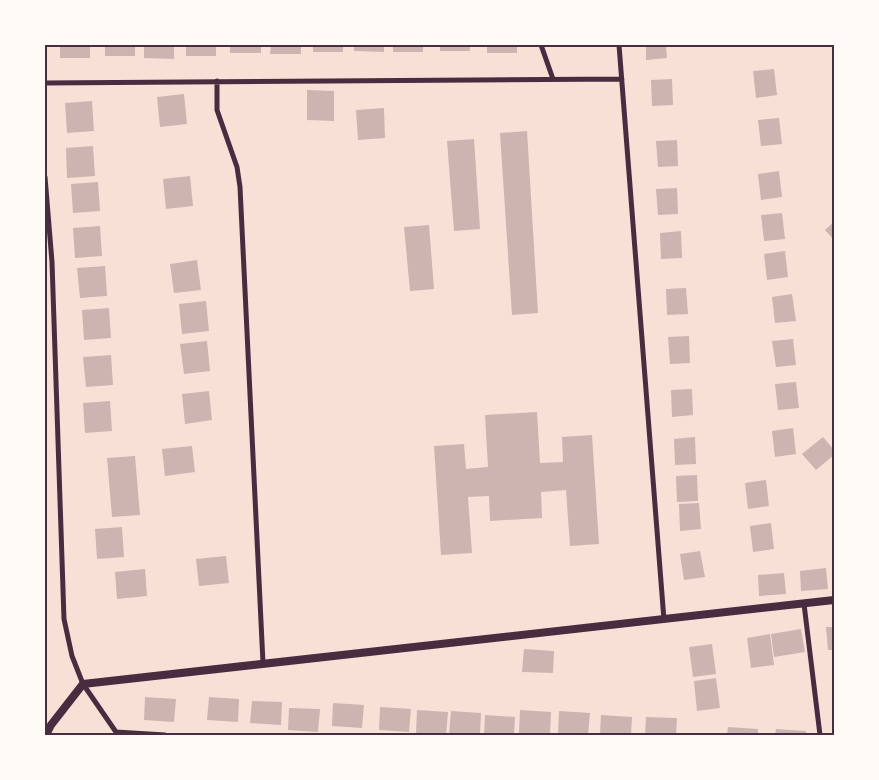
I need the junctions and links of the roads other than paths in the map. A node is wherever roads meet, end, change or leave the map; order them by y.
1 (541, 45) edge
2 (619, 45) edge
3 (553, 79) junction
4 (622, 79) junction
5 (217, 81) junction
6 (45, 83) edge
7 (45, 177) edge
8 (45, 262) edge
9 (52, 262) junction
10 (834, 600) edge
11 (804, 604) junction
12 (664, 621) junction
13 (264, 663) junction
14 (83, 684) junction
15 (46, 735) edge
16 (165, 735) edge
17 (820, 735) edge

1 - 3 street
2 - 4 street
3 - 4 street
3 - 5 street
4 - 12 street
5 - 6 street
5 - 13 street
7 - 9 street
8 - 9 street
9 - 14 street
10 - 11 street
11 - 12 street
11 - 17 street
12 - 13 street
13 - 14 street
14 - 15 street
14 - 16 street

